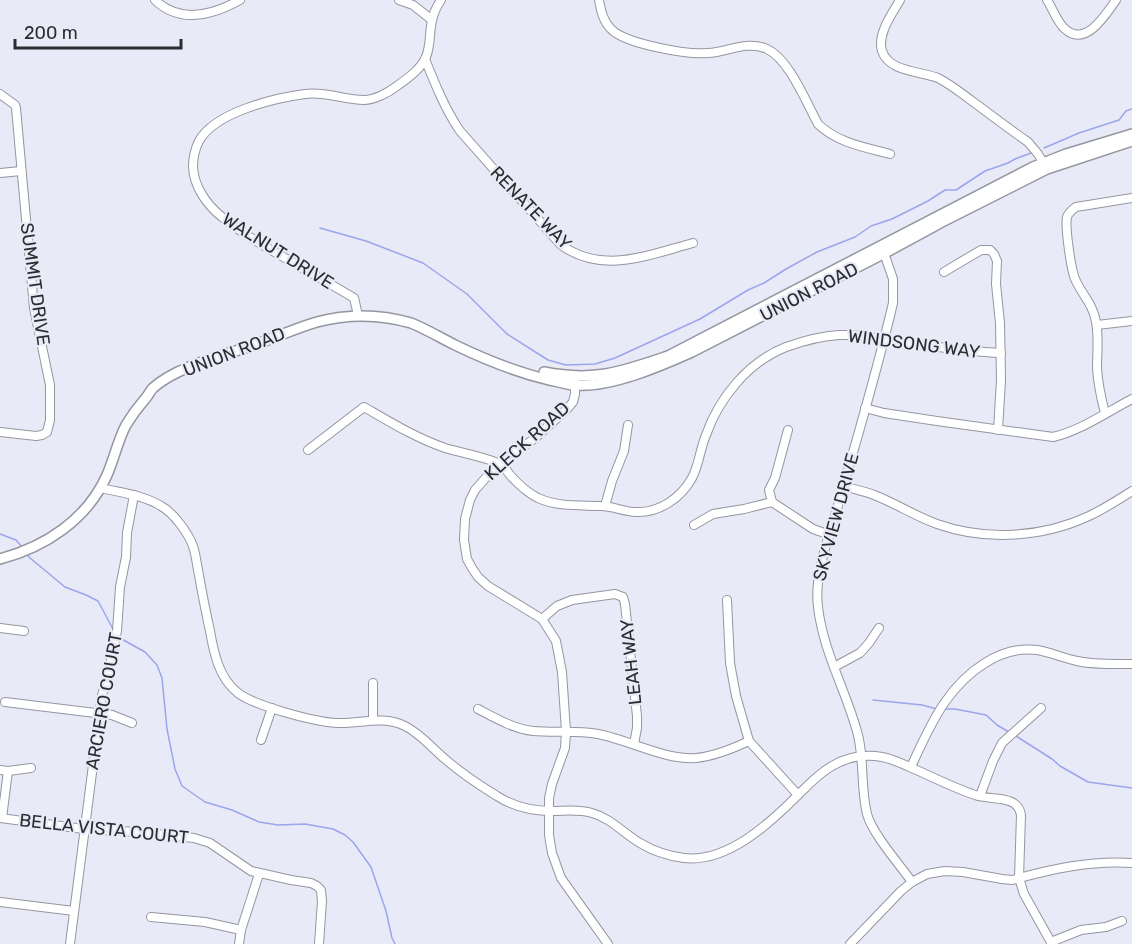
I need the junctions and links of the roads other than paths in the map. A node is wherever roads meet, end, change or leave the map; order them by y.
1 (155, 0) edge
2 (240, 0) edge
3 (399, 0) edge
4 (441, 0) edge
5 (599, 0) edge
6 (900, 0) edge
7 (1047, 0) edge
8 (1116, 0) edge
9 (432, 20) junction
10 (425, 59) junction
11 (0, 94) edge
12 (1132, 134) edge
13 (1132, 141) edge
14 (890, 154) dead end
15 (1045, 166) junction
16 (21, 171) junction
17 (0, 173) edge
18 (1132, 198) edge
19 (693, 243) dead end
20 (883, 250) junction
21 (945, 272) dead end
22 (358, 315) junction
23 (1132, 321) edge
24 (1097, 325) junction
25 (884, 339) junction
26 (1001, 353) junction
27 (575, 381) junction
28 (1132, 399) edge
29 (865, 408) junction
30 (1105, 413) junction
31 (628, 425) dead end
32 (788, 430) dead end
33 (998, 430) junction
34 (0, 432) edge
35 (308, 450) dead end
36 (499, 463) junction
37 (843, 486) junction
38 (101, 488) junction
39 (1132, 491) edge
40 (134, 495) junction
41 (772, 502) junction
42 (605, 506) junction
43 (694, 525) dead end
44 (830, 535) junction
45 (0, 559) edge
46 (727, 600) dead end
47 (542, 619) junction
48 (0, 628) edge
49 (879, 628) dead end
50 (24, 631) dead end
51 (1132, 664) edge
52 (834, 667) junction
53 (373, 683) dead end
54 (5, 702) dead end
55 (272, 708) junction
56 (1041, 708) dead end
57 (478, 709) dead end
58 (99, 713) junction
59 (373, 720) junction
60 (132, 723) dead end
61 (567, 731) junction
62 (261, 740) dead end
63 (748, 741) junction
64 (634, 744) junction
65 (861, 755) junction
66 (911, 767) junction
67 (31, 768) dead end
68 (4, 771) edge
69 (798, 795) junction
70 (980, 796) junction
71 (549, 811) junction
72 (1, 818) edge
73 (84, 829) junction
74 (1132, 863) edge
75 (259, 874) junction
76 (1019, 878) junction
77 (912, 882) junction
78 (0, 902) edge
79 (74, 911) junction
80 (152, 917) dead end
81 (1122, 921) dead end
82 (241, 930) junction
83 (1051, 943) edge
84 (70, 944) edge
85 (239, 944) edge
86 (319, 944) edge
87 (608, 944) edge
88 (850, 944) edge

1 - 2 street
3 - 9 street
4 - 9 street
5 - 14 street
6 - 15 street
7 - 8 street
9 - 10 street
10 - 19 street, RENATE WAY
10 - 22 street, WALNUT DRIVE
11 - 16 street, SUMMIT DRIVE
12 - 15 main road, UNION ROAD
13 - 15 main road, UNION ROAD
15 - 20 main road, UNION ROAD
16 - 17 street
16 - 34 street, SUMMIT DRIVE
18 - 24 street
20 - 25 street, SKYVIEW DRIVE
20 - 27 main road, UNION ROAD
21 - 26 street
22 - 27 main road, UNION ROAD
22 - 38 main road, UNION ROAD
23 - 24 street
24 - 30 street
25 - 26 street, WINDSONG WAY
25 - 29 street, SKYVIEW DRIVE
25 - 42 street, WINDSONG WAY
26 - 33 street
27 - 36 street, KLECK ROAD
28 - 30 street
29 - 33 street
29 - 37 street, SKYVIEW DRIVE
30 - 33 street
31 - 42 street
32 - 41 street
35 - 36 street
36 - 42 street, WINDSONG WAY
36 - 47 street, KLECK ROAD
37 - 39 street
37 - 44 street, SKYVIEW DRIVE
38 - 40 street
38 - 45 main road, UNION ROAD
40 - 55 street
40 - 58 street, ARCIERO COURT
41 - 43 street
41 - 44 street
44 - 52 street, SKYVIEW DRIVE
46 - 63 street
47 - 61 street
47 - 64 street, LEAH WAY
48 - 50 street
49 - 52 street
51 - 66 street
52 - 65 street, SKYVIEW DRIVE
53 - 59 street
54 - 58 street
55 - 59 street
55 - 62 street
56 - 70 street
57 - 61 street
58 - 60 street
58 - 73 street, ARCIERO COURT
59 - 71 street
61 - 64 street
61 - 71 street
63 - 64 street
63 - 69 street
65 - 66 street
65 - 69 street
65 - 77 street, SKYVIEW DRIVE
66 - 70 street
67 - 68 street
68 - 72 street
69 - 71 street
70 - 76 street
71 - 87 street
72 - 73 street, BELLA VISTA COURT
73 - 75 street, BELLA VISTA COURT
73 - 79 street, ARCIERO COURT
74 - 76 street
75 - 82 street
75 - 86 street, BELLA VISTA COURT
76 - 77 street
76 - 83 street
77 - 88 street
78 - 79 street
79 - 84 street, ARCIERO COURT
80 - 82 street
81 - 83 street
82 - 85 street

